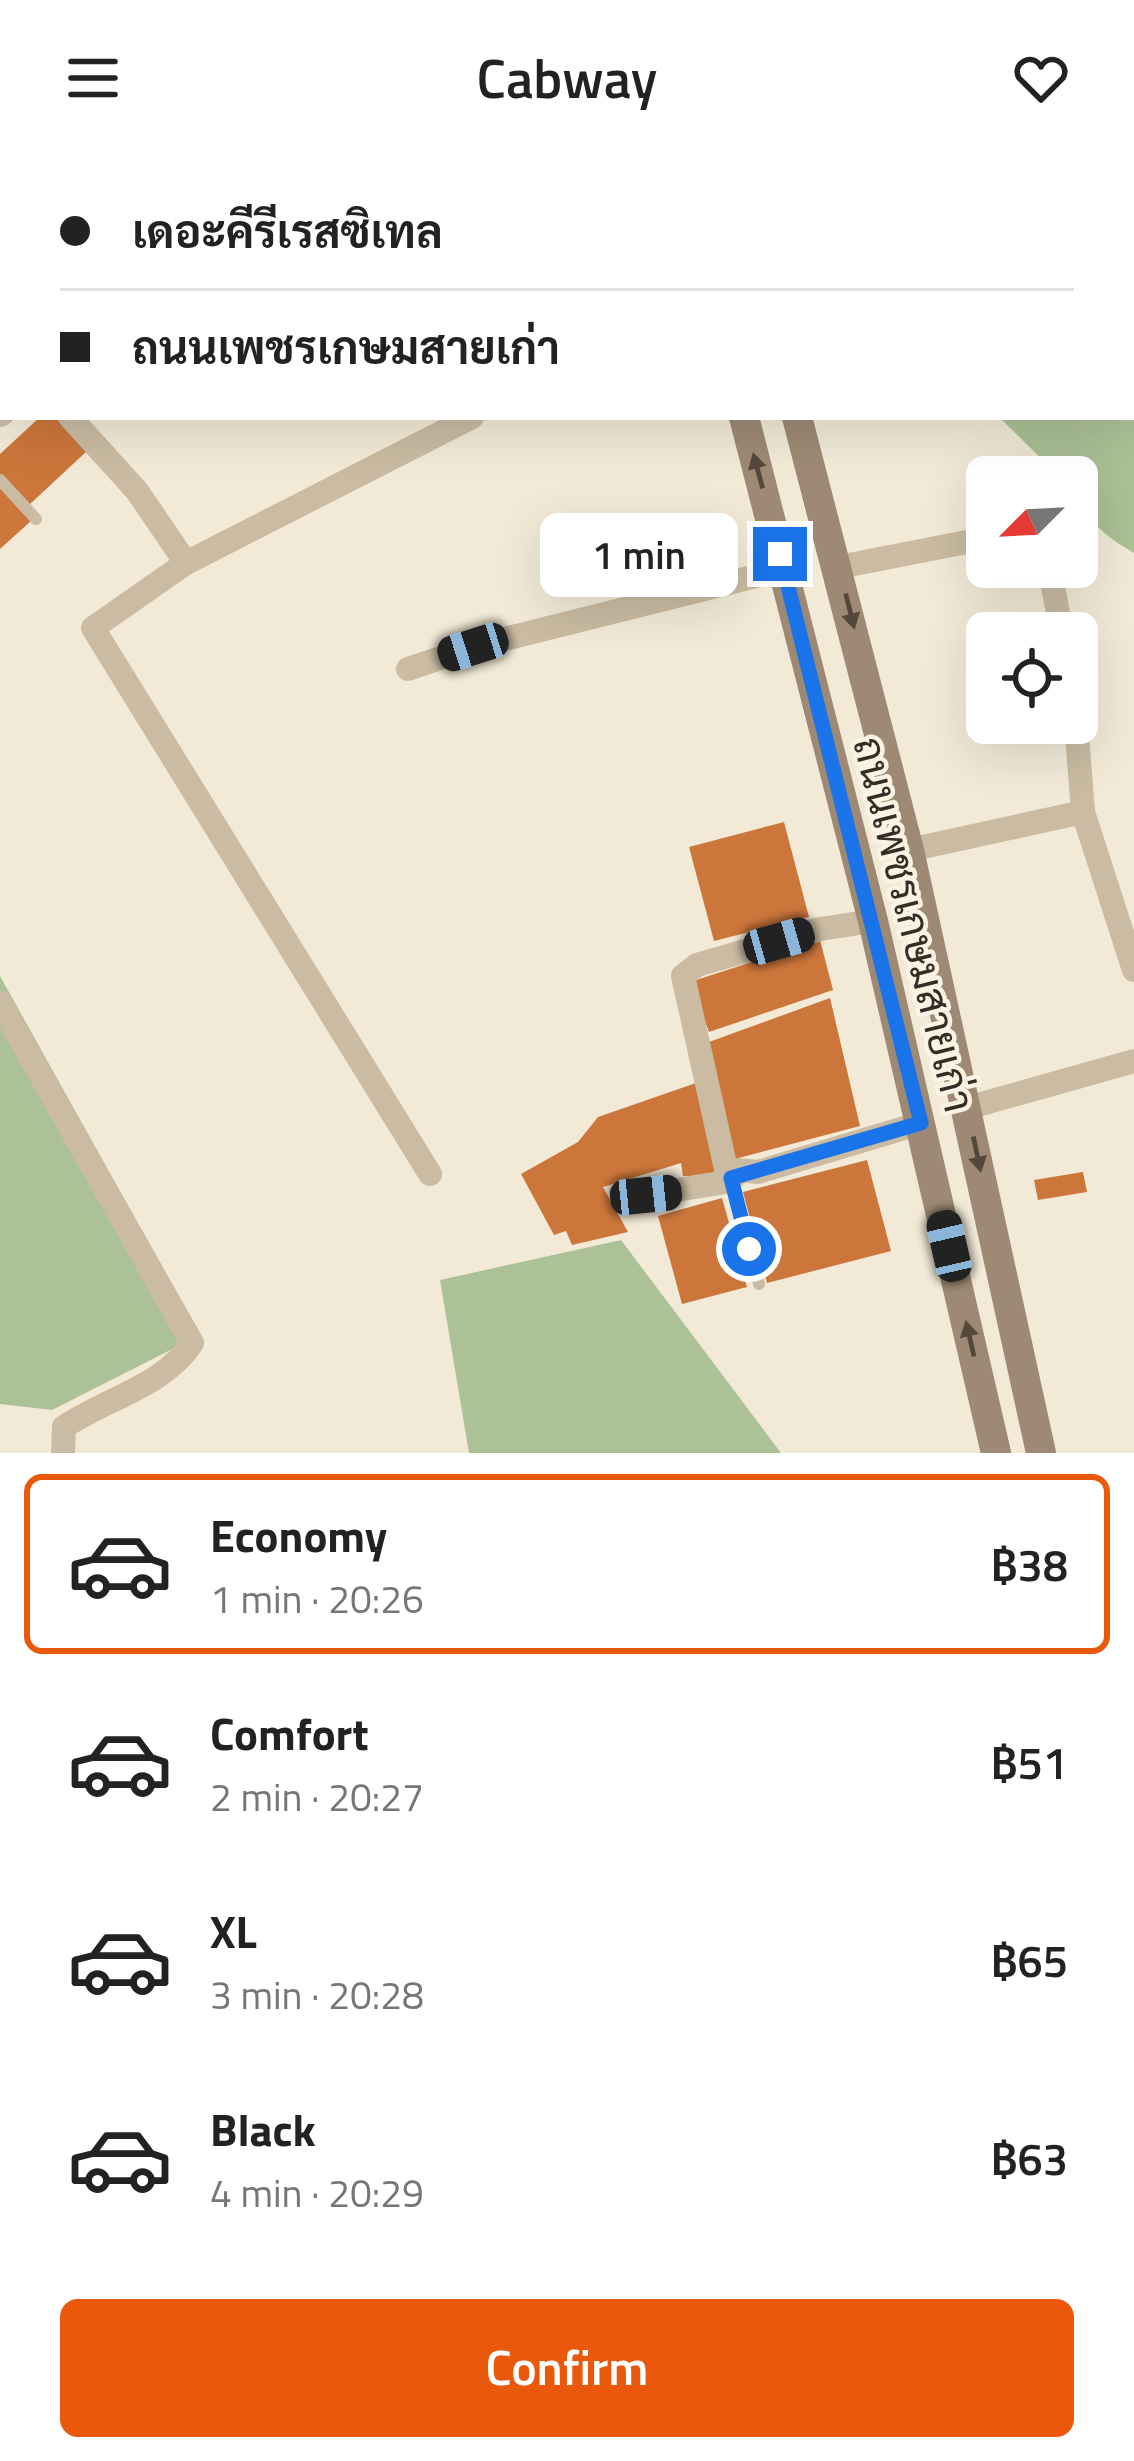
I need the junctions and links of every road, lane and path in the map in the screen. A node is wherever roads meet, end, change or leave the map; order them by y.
1 (73, 420) edge
2 (466, 420) edge
3 (745, 420) edge
4 (798, 420) edge
5 (0, 479) edge
6 (36, 519) dead end
7 (966, 542) edge
8 (186, 563) junction
9 (839, 567) junction
10 (784, 569) junction
11 (408, 669) dead end
12 (1078, 744) edge
13 (1084, 812) junction
14 (909, 850) junction
15 (873, 920) junction
16 (1134, 970) edge
17 (0, 1003) edge
18 (1134, 1061) edge
19 (968, 1108) junction
20 (921, 1123) junction
21 (430, 1174) dead end
22 (735, 1176) junction
23 (646, 1195) dead end
24 (759, 1284) dead end
25 (63, 1453) edge
26 (996, 1453) edge
27 (1041, 1453) edge

1 - 8 street
2 - 8 street
10 -> 3 main road, ถนนเพชรเกษมสายเก่า
4 - 9 main road, ถนนเพชรเกษมสายเก่า
5 - 6 lane
7 - 9 street
8 - 21 street
9 -> 14 main road, ถนนเพชรเกษมสายเก่า
10 - 11 street
10 - 15 main road, ถนนเพชรเกษมสายเก่า
12 - 13 street
13 - 14 street
13 - 16 street
14 - 19 main road, ถนนเพชรเกษมสายเก่า
15 - 20 main road, ถนนเพชรเกษมสายเก่า
15 - 22 street
17 - 25 street
18 - 19 street
19 -> 27 main road, ถนนเพชรเกษมสายเก่า
20 - 22 street
26 -> 20 main road, ถนนเพชรเกษมสายเก่า
22 - 23 street
22 - 24 lane

